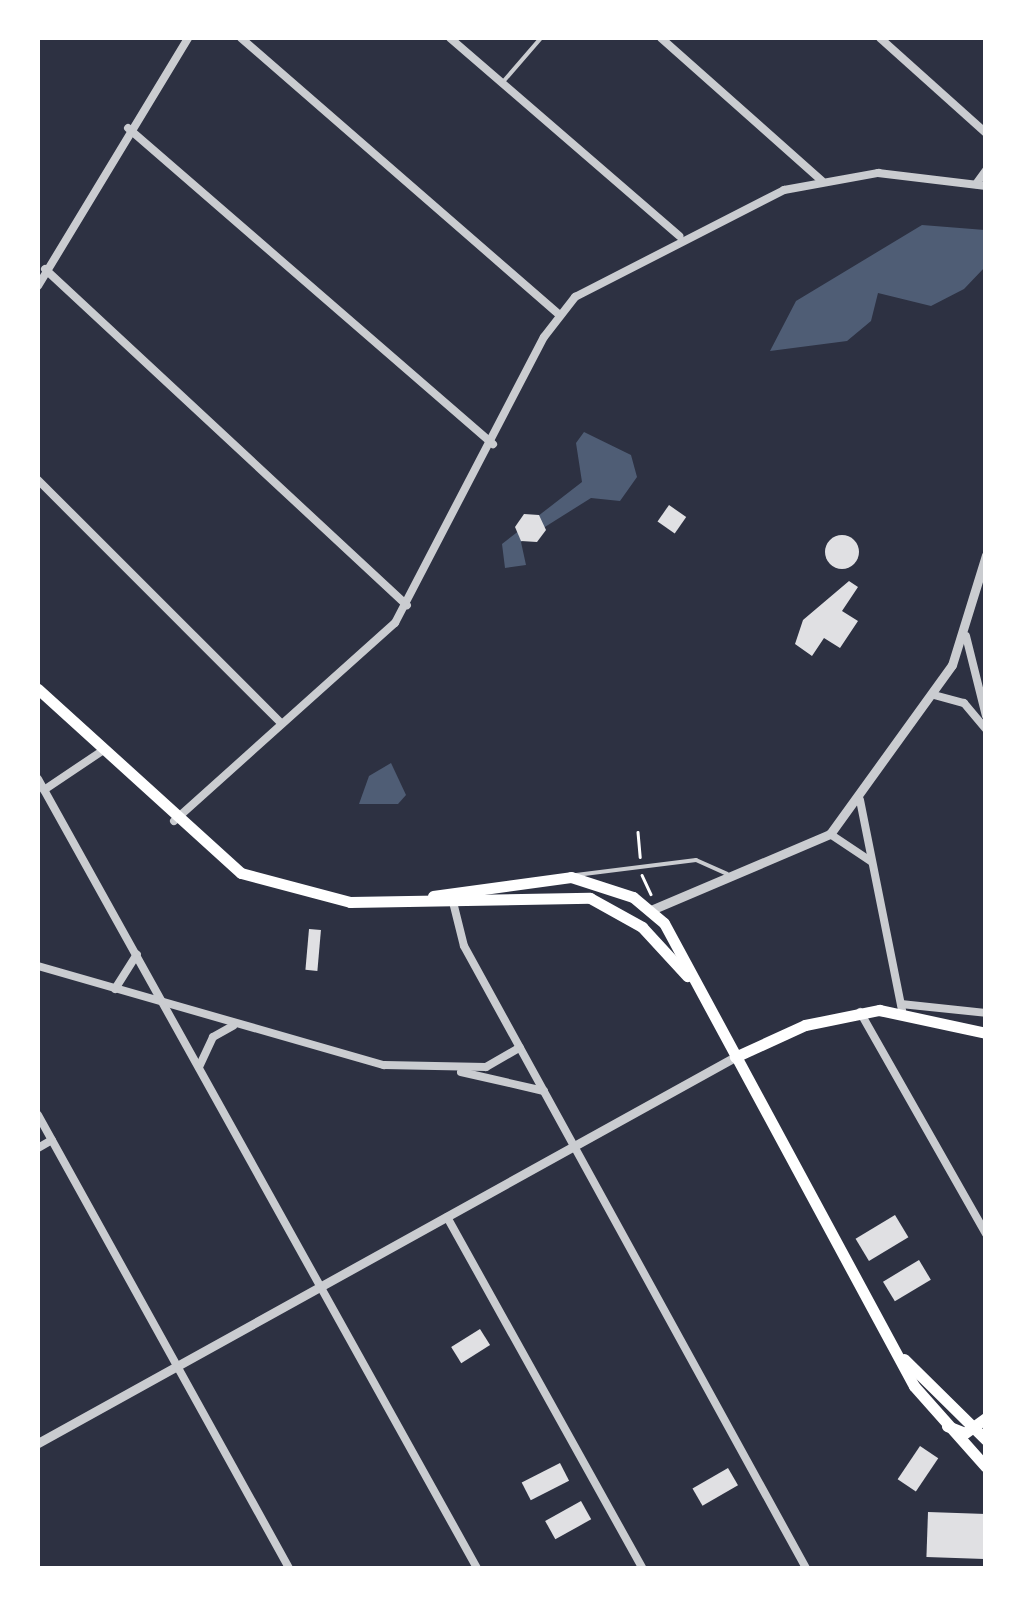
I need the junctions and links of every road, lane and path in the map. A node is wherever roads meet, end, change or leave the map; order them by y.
1 (188, 38) edge
2 (240, 38) edge
3 (450, 38) edge
4 (541, 38) edge
5 (661, 38) edge
6 (880, 38) edge
7 (502, 83) junction
8 (128, 128) junction
9 (985, 133) edge
10 (986, 170) edge
11 (822, 181) junction
12 (981, 185) edge
13 (679, 236) junction
14 (46, 269) junction
15 (38, 286) edge
16 (560, 316) junction
17 (492, 444) junction
18 (38, 480) edge
19 (986, 555) edge
20 (407, 605) junction
21 (966, 636) junction
22 (38, 689) edge
23 (934, 695) junction
24 (986, 716) edge
25 (281, 723) junction
26 (986, 729) edge
27 (102, 751) junction
28 (38, 779) edge
29 (44, 790) junction
30 (860, 800) junction
31 (174, 821) junction
32 (830, 834) junction
33 (875, 866) junction
34 (570, 876) junction
35 (735, 878) junction
36 (452, 894) junction
37 (590, 898) junction
38 (651, 910) junction
39 (137, 954) junction
40 (38, 966) edge
41 (692, 981) junction
42 (115, 989) junction
43 (164, 1004) junction
44 (901, 1008) junction
45 (860, 1012) junction
46 (986, 1013) edge
47 (234, 1025) junction
48 (986, 1033) edge
49 (520, 1047) junction
50 (734, 1057) junction
51 (200, 1067) junction
52 (452, 1069) junction
53 (544, 1090) junction
54 (38, 1115) edge
55 (52, 1140) junction
56 (574, 1146) junction
57 (38, 1148) edge
58 (447, 1216) junction
59 (986, 1234) edge
60 (322, 1286) junction
61 (891, 1345) junction
62 (179, 1365) junction
63 (986, 1418) edge
64 (940, 1422) junction
65 (975, 1430) junction
66 (986, 1440) edge
67 (38, 1443) edge
68 (986, 1467) edge
69 (290, 1568) edge
70 (477, 1568) edge
71 (642, 1568) edge
72 (806, 1568) edge

1 - 8 street
2 - 16 street
3 - 7 street
4 - 7 lane
5 - 11 street
6 - 9 street
7 - 13 street
8 - 14 street
8 - 17 street
10 - 12 street
11 - 12 street
11 - 13 street
13 - 16 street
14 - 15 street
14 - 20 street
16 - 17 street
17 - 20 street
18 - 25 street
19 - 21 street
20 - 25 street
21 - 23 street
21 - 24 street
22 - 27 main road
23 - 26 street
23 - 30 street
25 - 31 street
27 - 29 street
27 - 31 main road
28 - 29 street
29 - 39 street
30 - 32 street
30 - 33 street
31 - 36 main road
32 - 33 street
32 - 35 street
33 - 44 street
34 - 35 lane
34 - 36 main road
34 - 38 main road
35 - 38 street
36 - 37 main road
36 - 49 street
37 - 38 main road
37 - 41 main road
38 - 41 main road
39 - 42 street
39 - 43 street
40 - 42 street
41 - 50 main road
42 - 43 street
43 - 47 street
43 - 51 street
44 - 45 main road
44 - 46 street
44 - 48 main road
45 - 50 main road
45 - 59 street
47 - 51 street
47 - 52 street
49 - 52 street
49 - 53 street
50 - 56 street
50 - 61 main road
51 - 60 street
52 - 53 street
53 - 56 street
54 - 55 street
55 - 57 street
55 - 62 street
56 - 58 street
56 - 72 street
58 - 60 street
58 - 71 street
60 - 62 street
60 - 70 street
61 - 64 main road
61 - 65 main road
62 - 67 street
62 - 69 street
63 - 65 main road
64 - 65 main road
64 - 68 main road
65 - 66 main road

